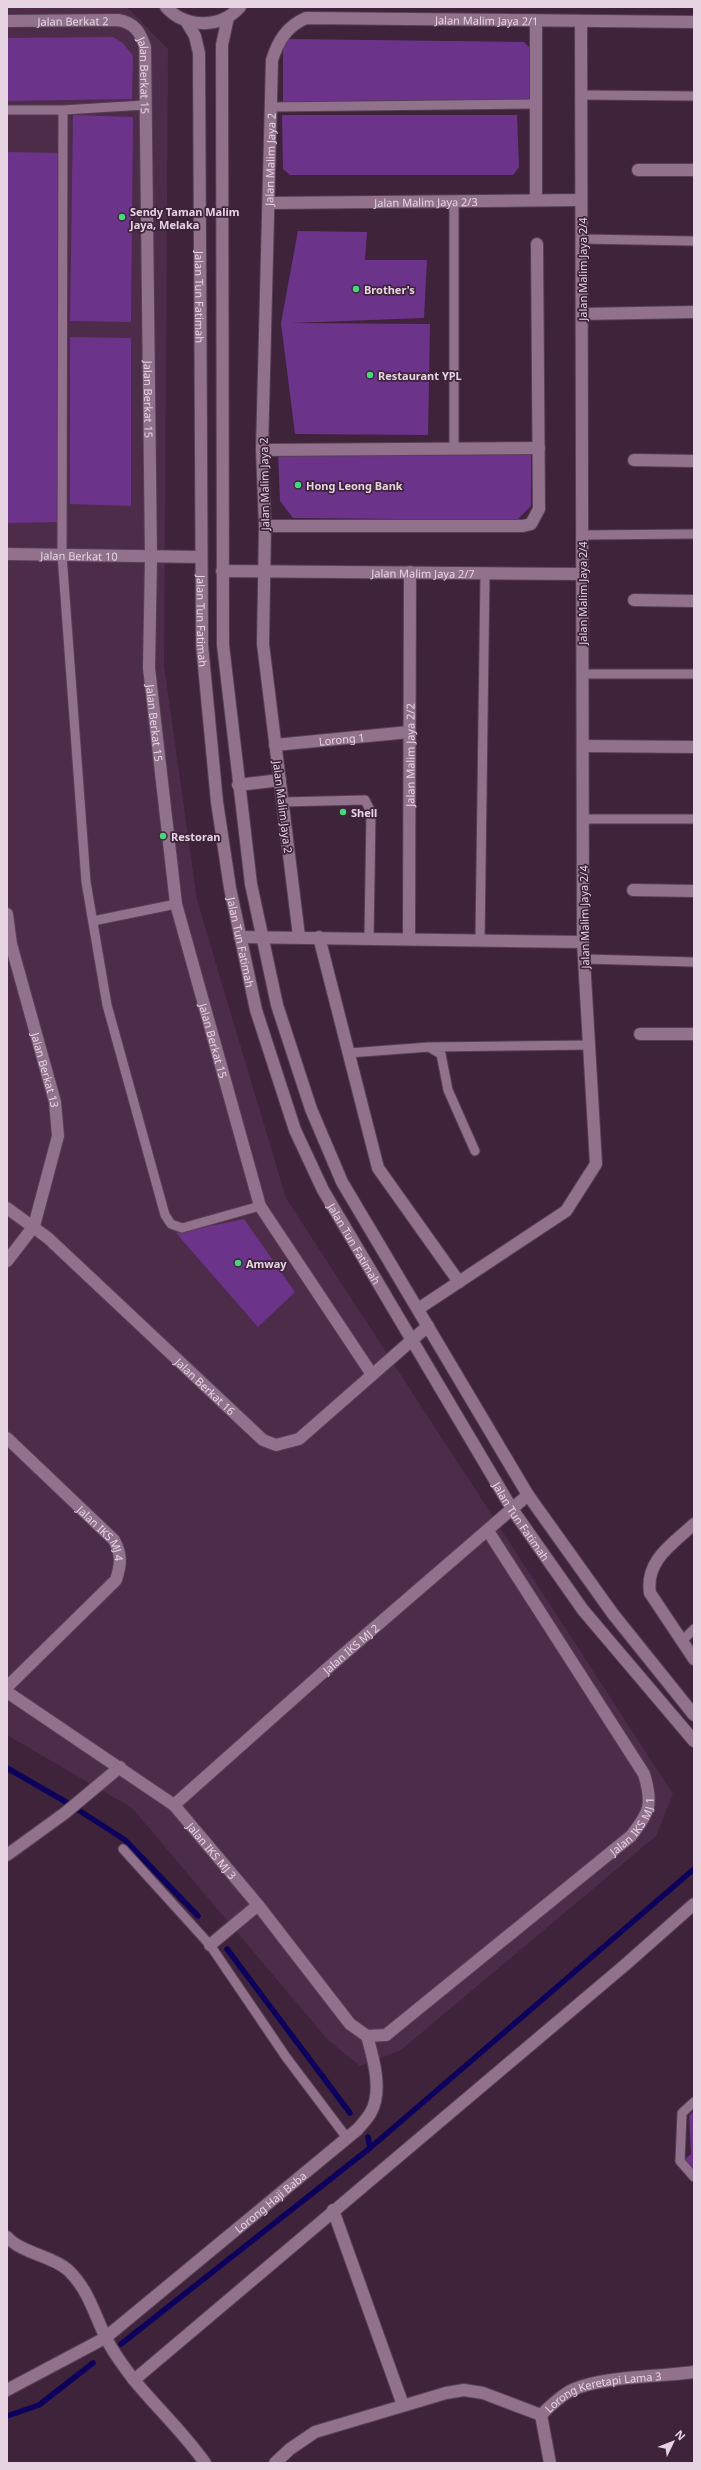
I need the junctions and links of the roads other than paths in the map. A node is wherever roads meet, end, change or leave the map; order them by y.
1 (166, 7) edge
2 (240, 7) edge
3 (228, 17) junction
4 (536, 20) junction
5 (7, 21) edge
6 (186, 21) junction
7 (581, 21) junction
8 (694, 22) edge
9 (136, 28) joint
10 (285, 33) joint
11 (581, 95) junction
12 (694, 96) edge
13 (536, 104) junction
14 (145, 106) junction
15 (271, 107) junction
16 (7, 110) edge
17 (63, 110) junction
18 (638, 170) dead end
19 (694, 170) edge
20 (536, 200) junction
21 (581, 200) junction
22 (454, 201) junction
23 (270, 203) junction
24 (582, 239) junction
25 (694, 242) edge
26 (537, 244) dead end
27 (694, 312) edge
28 (582, 314) junction
29 (539, 448) junction
30 (454, 449) junction
31 (262, 450) junction
32 (634, 460) dead end
33 (694, 460) edge
34 (265, 526) junction
35 (694, 534) edge
36 (582, 535) junction
37 (7, 554) edge
38 (62, 554) junction
39 (200, 557) junction
40 (151, 558) junction
41 (265, 570) junction
42 (222, 571) junction
43 (410, 572) junction
44 (485, 574) junction
45 (582, 574) junction
46 (634, 600) dead end
47 (694, 601) edge
48 (582, 674) junction
49 (694, 674) edge
50 (409, 732) junction
51 (275, 745) junction
52 (583, 746) junction
53 (694, 747) edge
54 (280, 780) junction
55 (238, 785) junction
56 (282, 802) junction
57 (583, 819) junction
58 (694, 819) edge
59 (633, 890) dead end
60 (694, 891) edge
61 (176, 904) junction
62 (7, 914) edge
63 (92, 921) junction
64 (262, 935) junction
65 (299, 936) junction
66 (319, 936) junction
67 (240, 937) junction
68 (370, 938) junction
69 (409, 938) junction
70 (480, 940) junction
71 (583, 942) junction
72 (584, 958) junction
73 (694, 962) edge
74 (640, 1034) dead end
75 (694, 1034) edge
76 (589, 1045) junction
77 (429, 1047) junction
78 (349, 1053) junction
79 (475, 1151) dead end
80 (260, 1206) junction
81 (7, 1208) edge
82 (34, 1226) junction
83 (7, 1261) edge
84 (459, 1282) junction
85 (418, 1309) junction
86 (428, 1326) junction
87 (412, 1338) junction
88 (371, 1374) junction
89 (7, 1438) edge
90 (528, 1495) junction
91 (512, 1509) junction
92 (694, 1524) edge
93 (488, 1532) junction
94 (694, 1629) edge
95 (682, 1640) junction
96 (694, 1659) edge
97 (7, 1688) edge
98 (7, 1692) edge
99 (694, 1715) edge
100 (694, 1740) edge
101 (120, 1767) junction
102 (174, 1805) junction
103 (123, 1849) dead end
104 (7, 1855) edge
105 (694, 1904) edge
106 (258, 1906) junction
107 (210, 1946) junction
108 (367, 2036) junction
109 (694, 2102) edge
110 (347, 2138) junction
111 (694, 2177) edge
112 (333, 2210) junction
113 (7, 2237) edge
114 (105, 2338) junction
115 (694, 2372) edge
116 (134, 2380) junction
117 (7, 2390) edge
118 (403, 2405) junction
119 (541, 2415) junction
120 (206, 2463) edge
121 (275, 2463) edge
122 (550, 2463) edge

1 - 6 street
2 - 3 street
3 - 6 street
3 - 42 street, Jalan Tun Fatimah
4 - 7 street, Jalan Malim Jaya 2/1
4 - 10 street, Jalan Malim Jaya 2/1
4 - 13 street
5 - 9 street, Jalan Berkat 2
6 - 39 street, Jalan Tun Fatimah
7 - 8 street, Jalan Malim Jaya 2/1
7 - 11 street, Jalan Malim Jaya 2/4
9 - 14 street, Jalan Berkat 15
10 - 15 street, Jalan Malim Jaya 2
11 - 12 lane
11 - 21 street, Jalan Malim Jaya 2/4
13 - 15 lane
13 - 20 street
14 - 17 lane
14 - 40 street, Jalan Berkat 15
15 - 23 street, Jalan Malim Jaya 2
16 - 17 lane
17 - 38 lane
18 - 19 street
20 - 21 street, Jalan Malim Jaya 2/3
20 - 22 street, Jalan Malim Jaya 2/3
21 - 24 street, Jalan Malim Jaya 2/4
22 - 23 street, Jalan Malim Jaya 2/3
22 - 30 lane
23 - 31 street, Jalan Malim Jaya 2
24 - 25 lane
24 - 28 street, Jalan Malim Jaya 2/4
26 - 29 street
27 - 28 street
28 - 36 street, Jalan Malim Jaya 2/4
29 - 30 street
29 - 34 street
30 - 31 street
31 - 34 street, Jalan Malim Jaya 2
32 - 33 street
34 - 41 street, Jalan Malim Jaya 2
35 - 36 lane
36 - 45 street, Jalan Malim Jaya 2/4
37 - 38 street, Jalan Berkat 10
38 - 40 street, Jalan Berkat 10
38 - 63 lane
39 - 40 street, Jalan Berkat 10
39 - 67 street, Jalan Tun Fatimah
40 - 61 street, Jalan Berkat 15
41 - 42 street, Jalan Malim Jaya 2/7
41 - 43 street, Jalan Malim Jaya 2/7
41 - 51 street, Jalan Malim Jaya 2
42 - 55 street, Jalan Tun Fatimah
43 - 44 street, Jalan Malim Jaya 2/7
43 - 50 street, Jalan Malim Jaya 2/2
44 - 45 street, Jalan Malim Jaya 2/7
44 - 70 lane
45 - 48 street, Jalan Malim Jaya 2/4
46 - 47 street
48 - 49 lane
48 - 52 street, Jalan Malim Jaya 2/4
50 - 51 street, Lorong 1
50 - 69 street, Jalan Malim Jaya 2/2
51 - 54 street, Jalan Malim Jaya 2
52 - 53 street
52 - 57 street, Jalan Malim Jaya 2/4
54 - 55 street
54 - 56 street, Jalan Malim Jaya 2
55 - 64 street, Jalan Tun Fatimah
56 - 65 street, Jalan Malim Jaya 2
56 - 68 lane
57 - 58 lane
57 - 71 street, Jalan Malim Jaya 2/4
59 - 60 street
61 - 63 lane
61 - 80 street, Jalan Berkat 15
62 - 82 street, Jalan Berkat 13
63 - 80 lane
64 - 65 street
64 - 67 street
64 - 85 street, Jalan Tun Fatimah
65 - 66 street
66 - 68 street
66 - 78 street
67 - 87 street, Jalan Tun Fatimah
68 - 69 street
69 - 70 street
70 - 71 street
71 - 72 street, Jalan Malim Jaya 2/4
72 - 73 lane
72 - 76 street, Jalan Malim Jaya 2/4
74 - 75 street
76 - 77 lane
76 - 84 street, Jalan Malim Jaya 2/4
77 - 78 lane
77 - 79 lane
78 - 84 street
80 - 88 street, Jalan Berkat 15
81 - 82 street, Jalan Berkat 16
82 - 83 street
82 - 88 street, Jalan Berkat 16
84 - 85 street
85 - 86 street, Jalan Tun Fatimah
86 - 87 street, Jalan Berkat 16
86 - 90 street, Jalan Tun Fatimah
87 - 88 street, Jalan Berkat 16
87 - 91 street, Jalan Tun Fatimah
89 - 97 street, Jalan IKS MJ 4
90 - 91 street, Jalan IKS MJ 2
90 - 99 street, Jalan Tun Fatimah
91 - 93 street, Jalan IKS MJ 2
91 - 100 street, Jalan Tun Fatimah
92 - 95 street
93 - 102 street, Jalan IKS MJ 2
93 - 108 street, Jalan IKS MJ 1
94 - 95 lane
95 - 96 street
98 - 101 street, Jalan IKS MJ 3
101 - 102 street, Jalan IKS MJ 3
101 - 104 street
102 - 106 street, Jalan IKS MJ 3
103 - 107 lane
105 - 112 street
106 - 107 street
106 - 108 street, Jalan IKS MJ 3
107 - 110 lane
108 - 110 street, Lorong Haji Baba
109 - 111 lane
110 - 114 street, Lorong Haji Baba
112 - 116 street
112 - 118 street
113 - 114 street
114 - 116 street
114 - 117 street, Lorong Haji Baba
115 - 119 street, Lorong Keretapi Lama 3
116 - 120 street
118 - 119 street
118 - 121 street
119 - 122 street, Lorong Keretapi Lama 3

